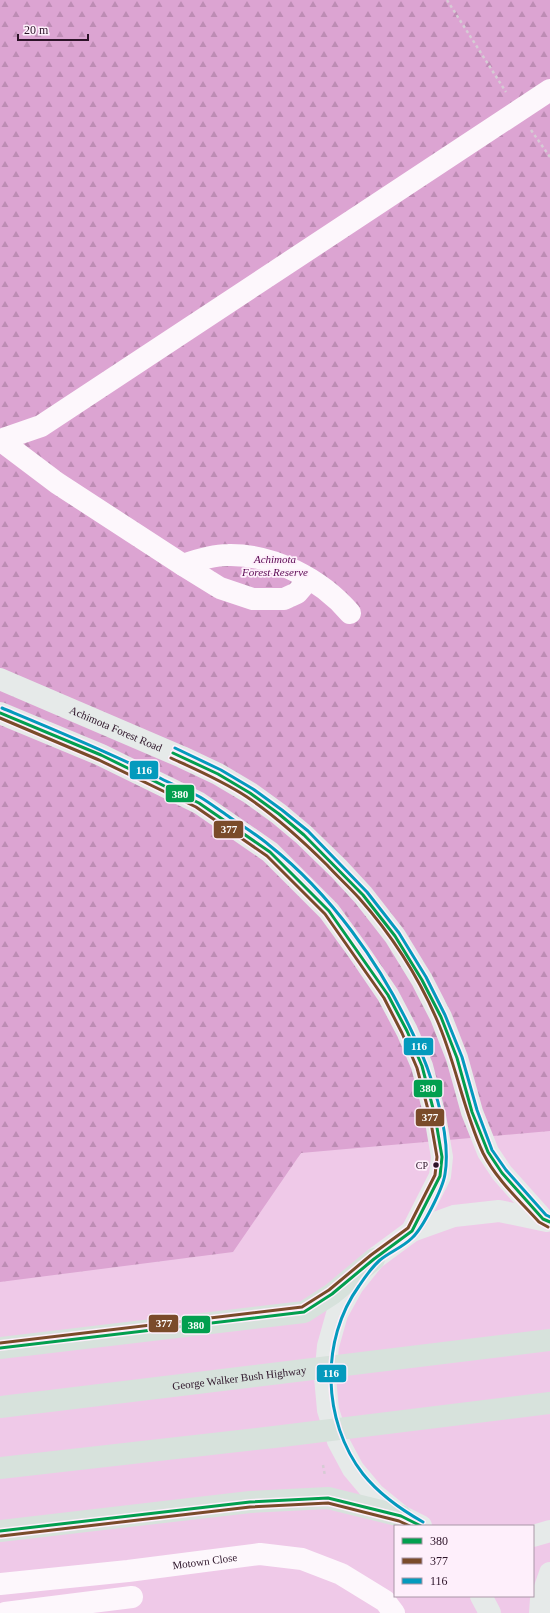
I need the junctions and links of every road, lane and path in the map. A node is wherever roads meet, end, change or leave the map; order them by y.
1 (447, 0) edge
2 (550, 90) edge
3 (518, 110) junction
4 (550, 157) edge
5 (0, 440) edge
6 (183, 565) junction
7 (309, 579) junction
8 (350, 612) dead end
9 (0, 679) edge
10 (0, 713) edge
11 (547, 1221) edge
12 (412, 1231) junction
13 (374, 1259) junction
14 (550, 1340) edge
15 (0, 1348) edge
16 (550, 1403) edge
17 (0, 1407) edge
18 (0, 1468) edge
19 (401, 1516) junction
20 (418, 1525) edge
21 (0, 1531) edge
22 (550, 1532) edge
23 (534, 1536) edge
24 (128, 1571) junction
25 (550, 1572) edge
26 (0, 1584) edge
27 (481, 1597) edge
28 (133, 1605) edge
29 (6, 1613) edge
30 (394, 1613) edge
31 (490, 1613) edge
32 (540, 1613) edge

1 - 3 path
2 - 3 street
3 - 4 path
3 - 5 street
5 - 6 street
6 - 7 street
6 - 7 street
7 - 8 street
9 - 11 main road, Achimota Forest Road
10 - 12 main road
11 - 12 main road
12 - 13 main road
13 - 15 highway
13 - 19 main road
14 - 17 highway, George Walker Bush Highway
16 - 18 highway
19 - 20 main road
19 - 21 highway
22 - 23 main road
24 - 26 street, Motown Close
24 - 28 street
24 - 30 street, Motown Close
25 - 32 main road
27 - 31 main road
28 - 29 street

